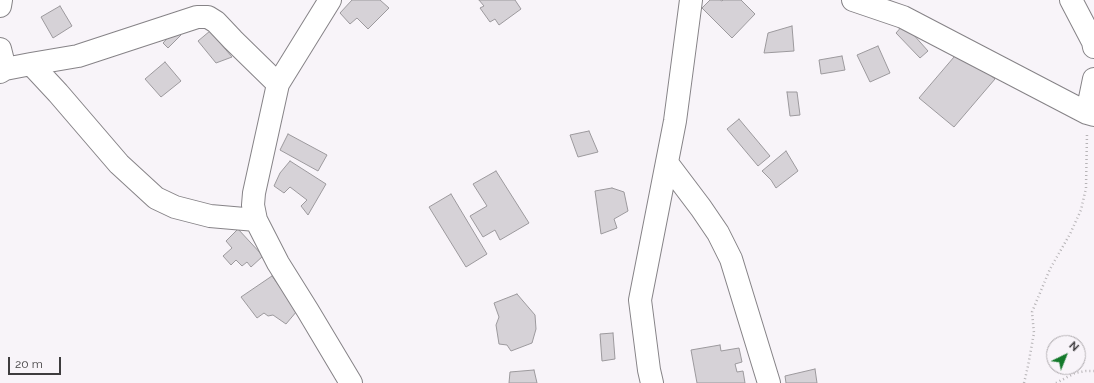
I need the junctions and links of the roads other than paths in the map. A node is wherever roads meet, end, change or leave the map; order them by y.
1 (1, 0) edge
2 (330, 0) edge
3 (691, 0) edge
4 (853, 0) edge
5 (1071, 0) edge
6 (0, 6) edge
7 (1094, 47) edge
8 (2, 63) edge
9 (31, 64) junction
10 (1094, 79) edge
11 (278, 84) junction
12 (1091, 114) edge
13 (667, 163) junction
14 (256, 220) junction
15 (351, 383) edge
16 (652, 383) edge
17 (769, 383) edge

1 - 6 street
2 - 11 street
3 - 13 street
4 - 12 street
5 - 7 street
8 - 9 street
9 - 11 street
9 - 14 street
10 - 12 street
11 - 14 street
13 - 16 street
13 - 17 street
14 - 15 street

